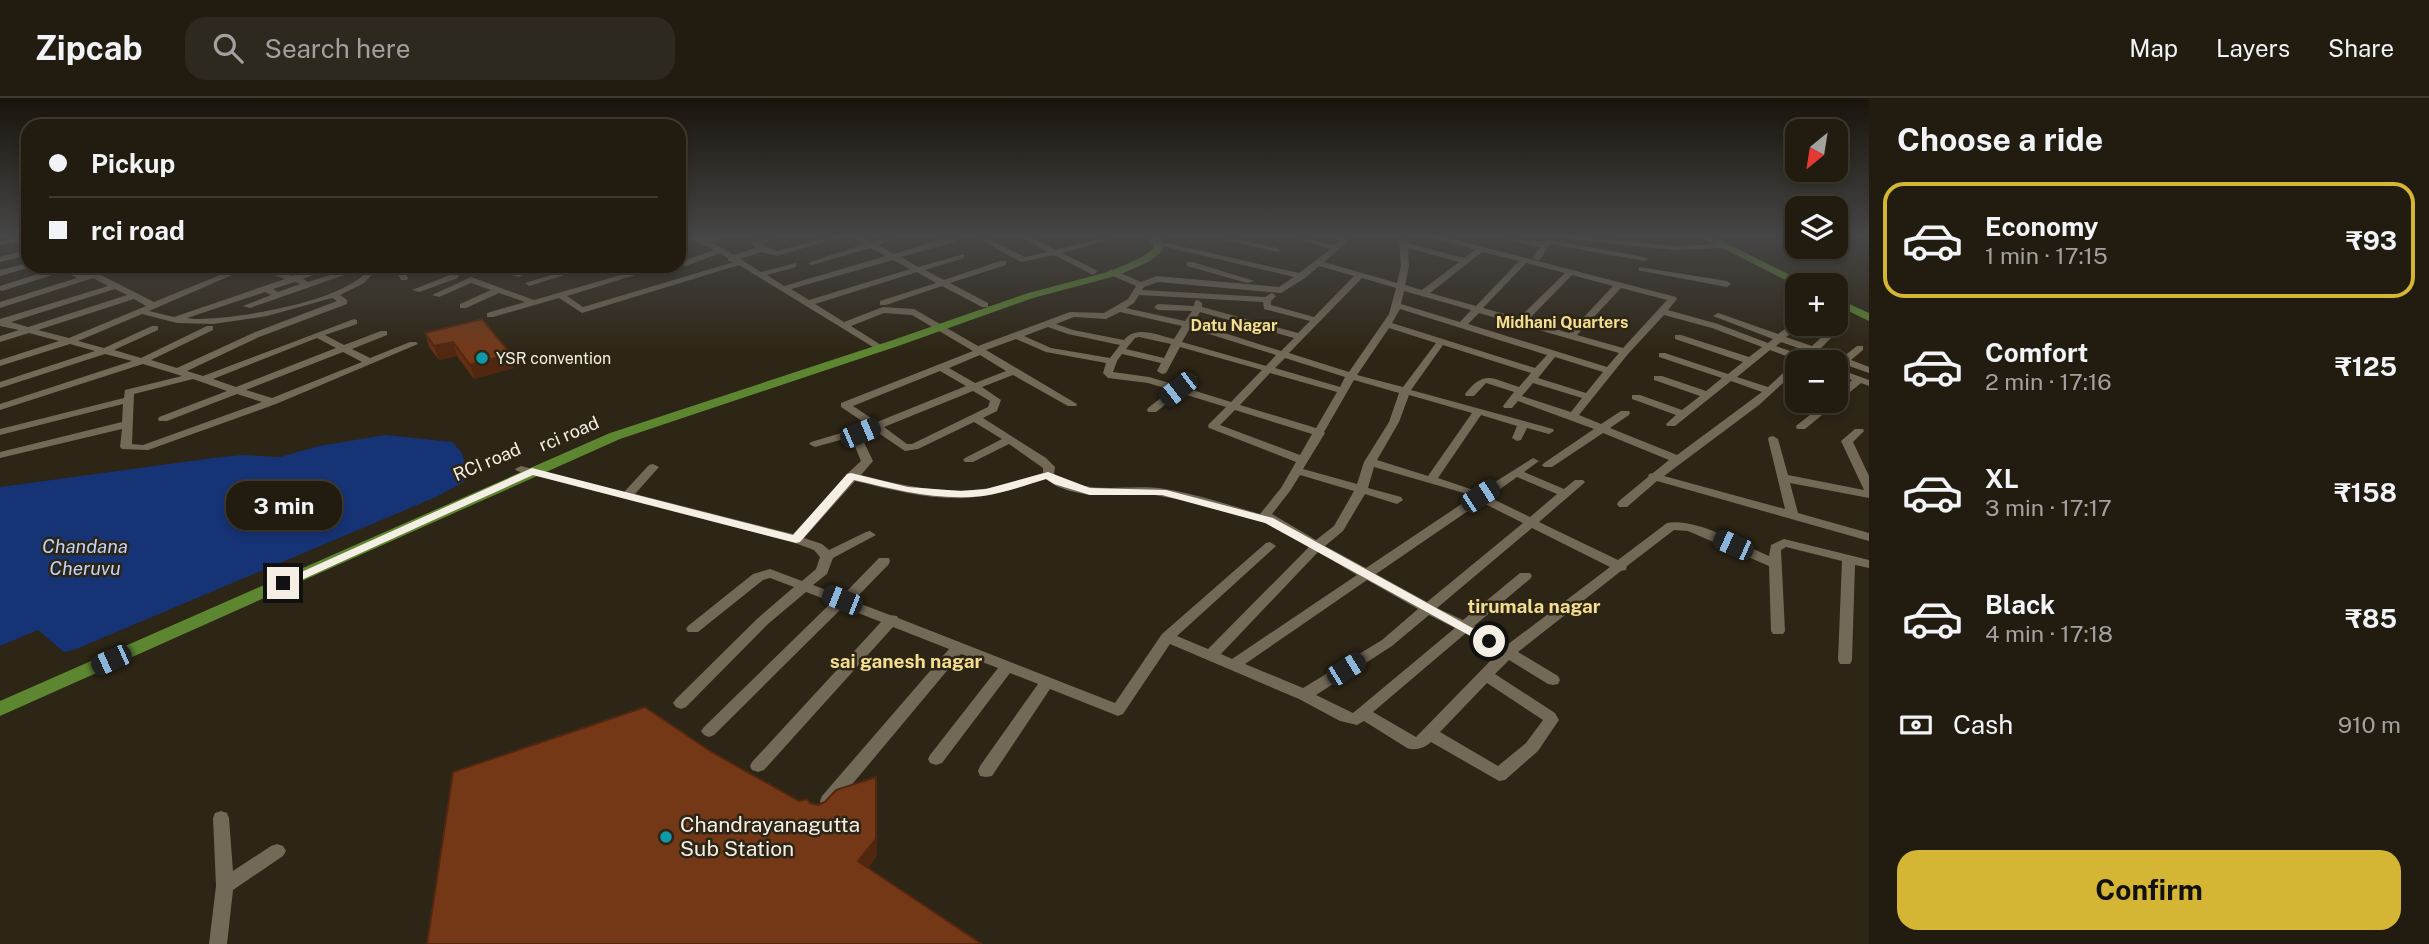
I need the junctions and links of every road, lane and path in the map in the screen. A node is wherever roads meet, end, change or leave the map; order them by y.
1 (37, 275) edge
2 (79, 275) edge
3 (92, 275) edge
4 (95, 275) edge
5 (220, 275) edge
6 (227, 275) edge
7 (286, 275) edge
8 (302, 275) edge
9 (338, 275) edge
10 (367, 275) edge
11 (557, 275) edge
12 (618, 275) edge
13 (647, 275) edge
14 (697, 275) edge
15 (759, 275) edge
16 (829, 275) edge
17 (898, 275) edge
18 (930, 275) edge
19 (969, 275) edge
20 (1082, 275) edge
21 (1098, 275) edge
22 (1117, 275) edge
23 (1230, 275) edge
24 (1360, 275) edge
25 (1362, 275) edge
26 (1402, 275) edge
27 (1447, 275) edge
28 (1510, 275) edge
29 (1567, 275) edge
30 (1584, 275) edge
31 (1639, 275) edge
32 (1691, 275) edge
33 (455, 276) joint
34 (1302, 276) edge
35 (84, 278) junction
36 (294, 278) junction
37 (1638, 279) dead end
38 (471, 281) junction
39 (1203, 282) junction
40 (529, 284) dead end
41 (945, 284) junction
42 (1727, 284) dead end
43 (307, 285) junction
44 (1619, 285) junction
45 (116, 286) junction
46 (662, 286) junction
47 (1, 287) edge
48 (1399, 287) junction
49 (265, 288) junction
50 (1139, 288) junction
51 (782, 289) junction
52 (416, 290) dead end
53 (499, 290) junction
54 (1281, 290) junction
55 (1423, 294) junction
56 (277, 295) junction
57 (334, 295) junction
58 (436, 295) dead end
59 (560, 295) junction
60 (134, 296) junction
61 (1198, 296) junction
62 (19, 298) junction
63 (1267, 300) junction
64 (531, 302) junction
65 (883, 303) dead end
66 (807, 304) junction
67 (0, 305) edge
68 (152, 305) junction
69 (985, 305) junction
70 (1396, 305) junction
71 (247, 306) dead end
72 (463, 306) dead end
73 (1158, 307) dead end
74 (1172, 307) junction
75 (1848, 307) edge
76 (1120, 309) junction
77 (1198, 309) junction
78 (1476, 309) junction
79 (1661, 311) junction
80 (141, 312) junction
81 (490, 315) dead end
82 (1718, 316) dead end
83 (1869, 317) edge
84 (239, 320) junction
85 (1316, 320) junction
86 (172, 321) junction
87 (1164, 321) junction
88 (354, 322) dead end
89 (1520, 322) junction
90 (0, 323) edge
91 (1048, 324) junction
92 (1187, 324) junction
93 (1386, 324) junction
94 (842, 326) junction
95 (935, 326) junction
96 (1461, 326) junction
97 (155, 328) dead end
98 (210, 328) dead end
99 (27, 330) junction
100 (384, 333) dead end
101 (38, 334) junction
102 (1785, 334) edge
103 (256, 335) junction
104 (317, 335) junction
105 (1016, 336) junction
106 (1571, 336) junction
107 (1828, 336) dead end
108 (1301, 337) junction
109 (1678, 337) dead end
110 (1782, 337) junction
111 (0, 339) edge
112 (64, 341) junction
113 (1441, 342) junction
114 (1177, 343) junction
115 (413, 344) dead end
116 (876, 345) junction
117 (0, 346) edge
118 (1767, 347) junction
119 (1123, 348) junction
120 (1860, 348) dead end
121 (344, 349) junction
122 (278, 350) junction
123 (981, 350) junction
124 (1795, 350) edge
125 (1815, 350) edge
126 (104, 351) junction
127 (1625, 352) junction
128 (1785, 353) edge
129 (1283, 354) junction
130 (1553, 354) junction
131 (1661, 355) dead end
132 (1848, 358) edge
133 (1167, 360) junction
134 (0, 361) edge
135 (1112, 361) junction
136 (1751, 361) junction
137 (140, 362) junction
138 (370, 362) junction
139 (1848, 364) edge
140 (942, 367) junction
141 (1268, 370) junction
142 (1869, 370) edge
143 (178, 371) junction
144 (1014, 371) junction
145 (1162, 371) dead end
146 (1609, 371) junction
147 (1534, 375) junction
148 (194, 376) junction
149 (1351, 376) junction
150 (1730, 377) junction
151 (1192, 378) dead end
152 (1658, 378) dead end
153 (1785, 378) edge
154 (205, 379) junction
155 (1864, 381) edge
156 (0, 384) edge
157 (974, 386) junction
158 (1178, 389) junction
159 (236, 390) junction
160 (1344, 391) junction
161 (1405, 391) junction
162 (1770, 391) junction
163 (1848, 391) edge
164 (1470, 394) dead end
165 (1707, 395) junction
166 (1588, 397) junction
167 (1636, 397) dead end
168 (1515, 398) junction
169 (128, 400) junction
170 (272, 402) junction
171 (1072, 404) dead end
172 (0, 407) edge
173 (1233, 407) junction
174 (1152, 410) dead end
175 (1479, 411) junction
176 (1625, 413) dead end
177 (1819, 413) edge
178 (1683, 414) junction
179 (1573, 416) junction
180 (51, 418) junction
181 (975, 418) junction
182 (163, 419) dead end
183 (127, 424) junction
184 (1524, 424) junction
185 (1671, 424) dead end
186 (876, 426) junction
187 (1801, 427) dead end
188 (1602, 428) junction
189 (1864, 429) edge
190 (1549, 431) dead end
191 (0, 432) edge
192 (1320, 433) junction
193 (855, 434) junction
194 (1517, 438) dead end
195 (1773, 439) dead end
196 (1009, 440) junction
197 (50, 443) junction
198 (816, 444) dead end
199 (0, 455) edge
200 (969, 460) dead end
201 (1678, 460) junction
202 (1533, 461) dead end
203 (1370, 463) junction
204 (1299, 465) junction
205 (1548, 465) dead end
206 (653, 467) dead end
207 (526, 470) junction
208 (1516, 473) junction
209 (1048, 475) junction
210 (851, 476) junction
211 (1653, 476) junction
212 (1783, 478) junction
213 (1431, 480) junction
214 (1579, 482) dead end
215 (1869, 488) edge
216 (1361, 490) junction
217 (1566, 494) junction
218 (1869, 494) edge
219 (626, 496) junction
220 (1480, 496) junction
221 (1398, 500) dead end
222 (1623, 504) dead end
223 (1792, 515) junction
224 (1269, 520) junction
225 (1531, 523) junction
226 (870, 535) dead end
227 (1869, 537) edge
228 (796, 539) junction
229 (1270, 546) dead end
230 (1317, 546) junction
231 (827, 556) junction
232 (1849, 558) junction
233 (884, 561) dead end
234 (1775, 564) junction
235 (1869, 564) edge
236 (1620, 567) junction
237 (1367, 574) junction
238 (1525, 576) dead end
239 (804, 585) junction
240 (844, 600) junction
241 (1428, 609) junction
242 (891, 619) junction
243 (1464, 626) junction
244 (693, 629) dead end
245 (1778, 631) dead end
246 (1167, 637) junction
247 (959, 646) junction
248 (1508, 652) junction
249 (1212, 654) junction
250 (1845, 660) dead end
251 (1235, 664) junction
252 (1008, 666) junction
253 (1485, 674) junction
254 (1553, 680) dead end
255 (1047, 682) junction
256 (1304, 695) junction
257 (0, 697) edge
258 (681, 703) dead end
259 (0, 709) edge
260 (1362, 713) junction
261 (709, 731) dead end
262 (1429, 733) junction
263 (936, 759) dead end
264 (758, 766) dead end
265 (986, 771) dead end
266 (819, 813) edge
267 (221, 818) dead end
268 (277, 851) dead end
269 (225, 886) junction
270 (218, 944) edge

1 - 47 street
2 - 35 street
3 - 35 street
4 - 45 street
5 - 68 street
6 - 80 street
7 - 36 street
8 - 36 street
9 - 43 street
10 - 57 street
11 - 40 street
12 - 59 street
13 - 46 street
14 - 46 street
15 - 51 street
16 - 51 street
17 - 66 street
18 - 41 street
19 - 41 street
20 - 69 main road, RCI road
21 - 95 main road, rci road
22 - 50 street
23 - 54 street
24 - 85 street
25 - 48 street
26 - 48 street
27 - 55 street
28 - 78 street
29 - 89 street
30 - 44 street
31 - 37 street
32 - 42 street
33 - 38 street
33 - 52 street
34 - 54 street
35 - 62 street
36 - 43 street
36 - 49 street
38 - 53 street
38 - 58 street
39 - 50 street
39 - 54 street
39 - 61 street
41 - 65 street
41 - 69 street
43 - 56 street
44 - 79 street
44 - 106 street
45 - 60 street
45 - 90 street
46 - 59 street
47 - 62 street
48 - 55 street
48 - 70 street
49 - 56 street
49 - 86 street
50 - 61 street
50 - 76 street
51 - 66 street
53 - 64 street
53 - 72 street
54 - 63 street
55 - 78 street
56 - 71 street
57 - 84 street
57 - 103 street
59 - 64 street
60 - 68 street
60 - 99 street
61 - 63 street
61 - 77 street
62 - 67 street
63 - 85 street
64 - 81 street
66 - 94 street
68 - 112 street
69 - 95 main road, RCI road
70 - 93 street
70 - 96 street
73 - 74 street
74 - 77 street
74 - 87 street
75 - 83 main road
76 - 87 street
76 - 91 street
77 - 92 street
77 - 108 street
78 - 89 street
78 - 96 street
79 - 118 street
79 - 127 street
80 - 86 street
80 - 112 street
82 - 110 street
84 - 86 street
84 - 103 street
85 - 108 street
87 - 92 street
88 - 104 street
89 - 106 street
90 - 99 street
91 - 105 street
91 - 119 street
92 - 114 street
92 - 129 street
93 - 113 street
93 - 149 street
94 - 95 street
94 - 116 street
95 - 116 main road, RCI road
95 - 123 street
95 - 207 main road, rci road
96 - 130 street
97 - 126 street
98 - 137 street
99 - 101 street
99 - 111 street
100 - 121 street
101 - 112 street
101 - 117 street
102 - 110 street
103 - 122 street
103 - 143 street
104 - 121 street
104 - 122 street
105 - 123 street
105 - 135 street
106 - 127 street
107 - 125 street
108 - 129 street
109 - 136 street
110 - 118 street
110 - 124 street
112 - 126 street
112 - 134 street
113 - 147 street
113 - 161 street
114 - 119 street
114 - 133 street
114 - 141 street
115 - 138 street
116 - 207 main road, RCI road
118 - 128 street
118 - 136 street
119 - 133 street
119 - 135 street
120 - 132 street
121 - 138 street
121 - 159 street
122 - 154 street
123 - 140 street
123 - 144 street
126 - 137 street
126 - 156 street
127 - 146 street
129 - 141 street
129 - 149 street
130 - 146 street
130 - 147 street
131 - 150 street
133 - 145 street
135 - 158 street
136 - 150 street
137 - 143 street
137 - 172 street
138 - 170 street
139 - 142 street
140 - 157 street
140 - 186 street
141 - 160 street
141 - 173 street
143 - 148 street
144 - 157 street
144 - 171 street
146 - 166 street
147 - 166 street
147 - 168 street
148 - 154 street
148 - 169 street
149 - 160 street
149 - 161 street
150 - 162 street
150 - 165 street
151 - 158 street
152 - 165 street
153 - 162 street
154 - 159 street
155 - 163 street
157 - 181 street
157 - 186 street
158 - 173 street
158 - 174 street
159 - 170 street
159 - 182 street
160 - 192 street
161 - 175 street
161 - 203 street
162 - 201 street
164 - 168 street
165 - 178 street
166 - 179 street
167 - 178 street
168 - 179 street
169 - 180 street
169 - 183 street
170 - 183 street
173 - 192 street
173 - 204 street
175 - 184 street
175 - 213 street
176 - 188 street
177 - 187 street
178 - 185 street
179 - 188 street
180 - 191 street
180 - 197 street
181 - 186 street
181 - 196 street
183 - 197 street
184 - 190 street
184 - 194 street
186 - 193 street
188 - 201 street
188 - 205 street
189 - 215 street
192 - 204 street
193 - 198 street
193 - 210 street
195 - 212 street
196 - 200 street
196 - 209 street
197 - 199 street
201 - 211 street
202 - 208 street
203 - 213 street
203 - 216 street
204 - 216 street
204 - 224 street
206 - 219 street
207 - 219 street
207 - 257 main road, RCI road
207 - 259 main road, rci road
208 - 217 street
208 - 220 street
209 - 210 street
209 - 224 street
210 - 228 street
211 - 222 street
211 - 223 street
212 - 218 street
212 - 223 street
213 - 220 street
214 - 217 street
216 - 221 street
216 - 230 street
217 - 225 street
219 - 228 street
220 - 225 street
220 - 237 street
223 - 227 street
224 - 230 street
225 - 236 street
225 - 241 street
226 - 231 street
228 - 231 street
229 - 246 street
230 - 237 street
230 - 249 street
231 - 239 street
232 - 234 street
232 - 235 street
232 - 250 street
233 - 240 street
234 - 236 street
234 - 245 street
236 - 248 street
237 - 241 street
237 - 251 street
238 - 243 street
239 - 240 street
239 - 244 street
239 - 258 street
240 - 242 street
240 - 261 street
241 - 243 street
241 - 256 street
242 - 247 street
242 - 264 street
243 - 248 street
243 - 260 street
246 - 249 street
246 - 255 street
247 - 252 street
247 - 266 street
248 - 253 street
248 - 254 street
249 - 251 street
251 - 256 street
252 - 255 street
252 - 263 street
253 - 262 street
253 - 262 street
255 - 265 street
256 - 260 street
260 - 262 street
267 - 269 street
268 - 269 street
269 - 270 street

